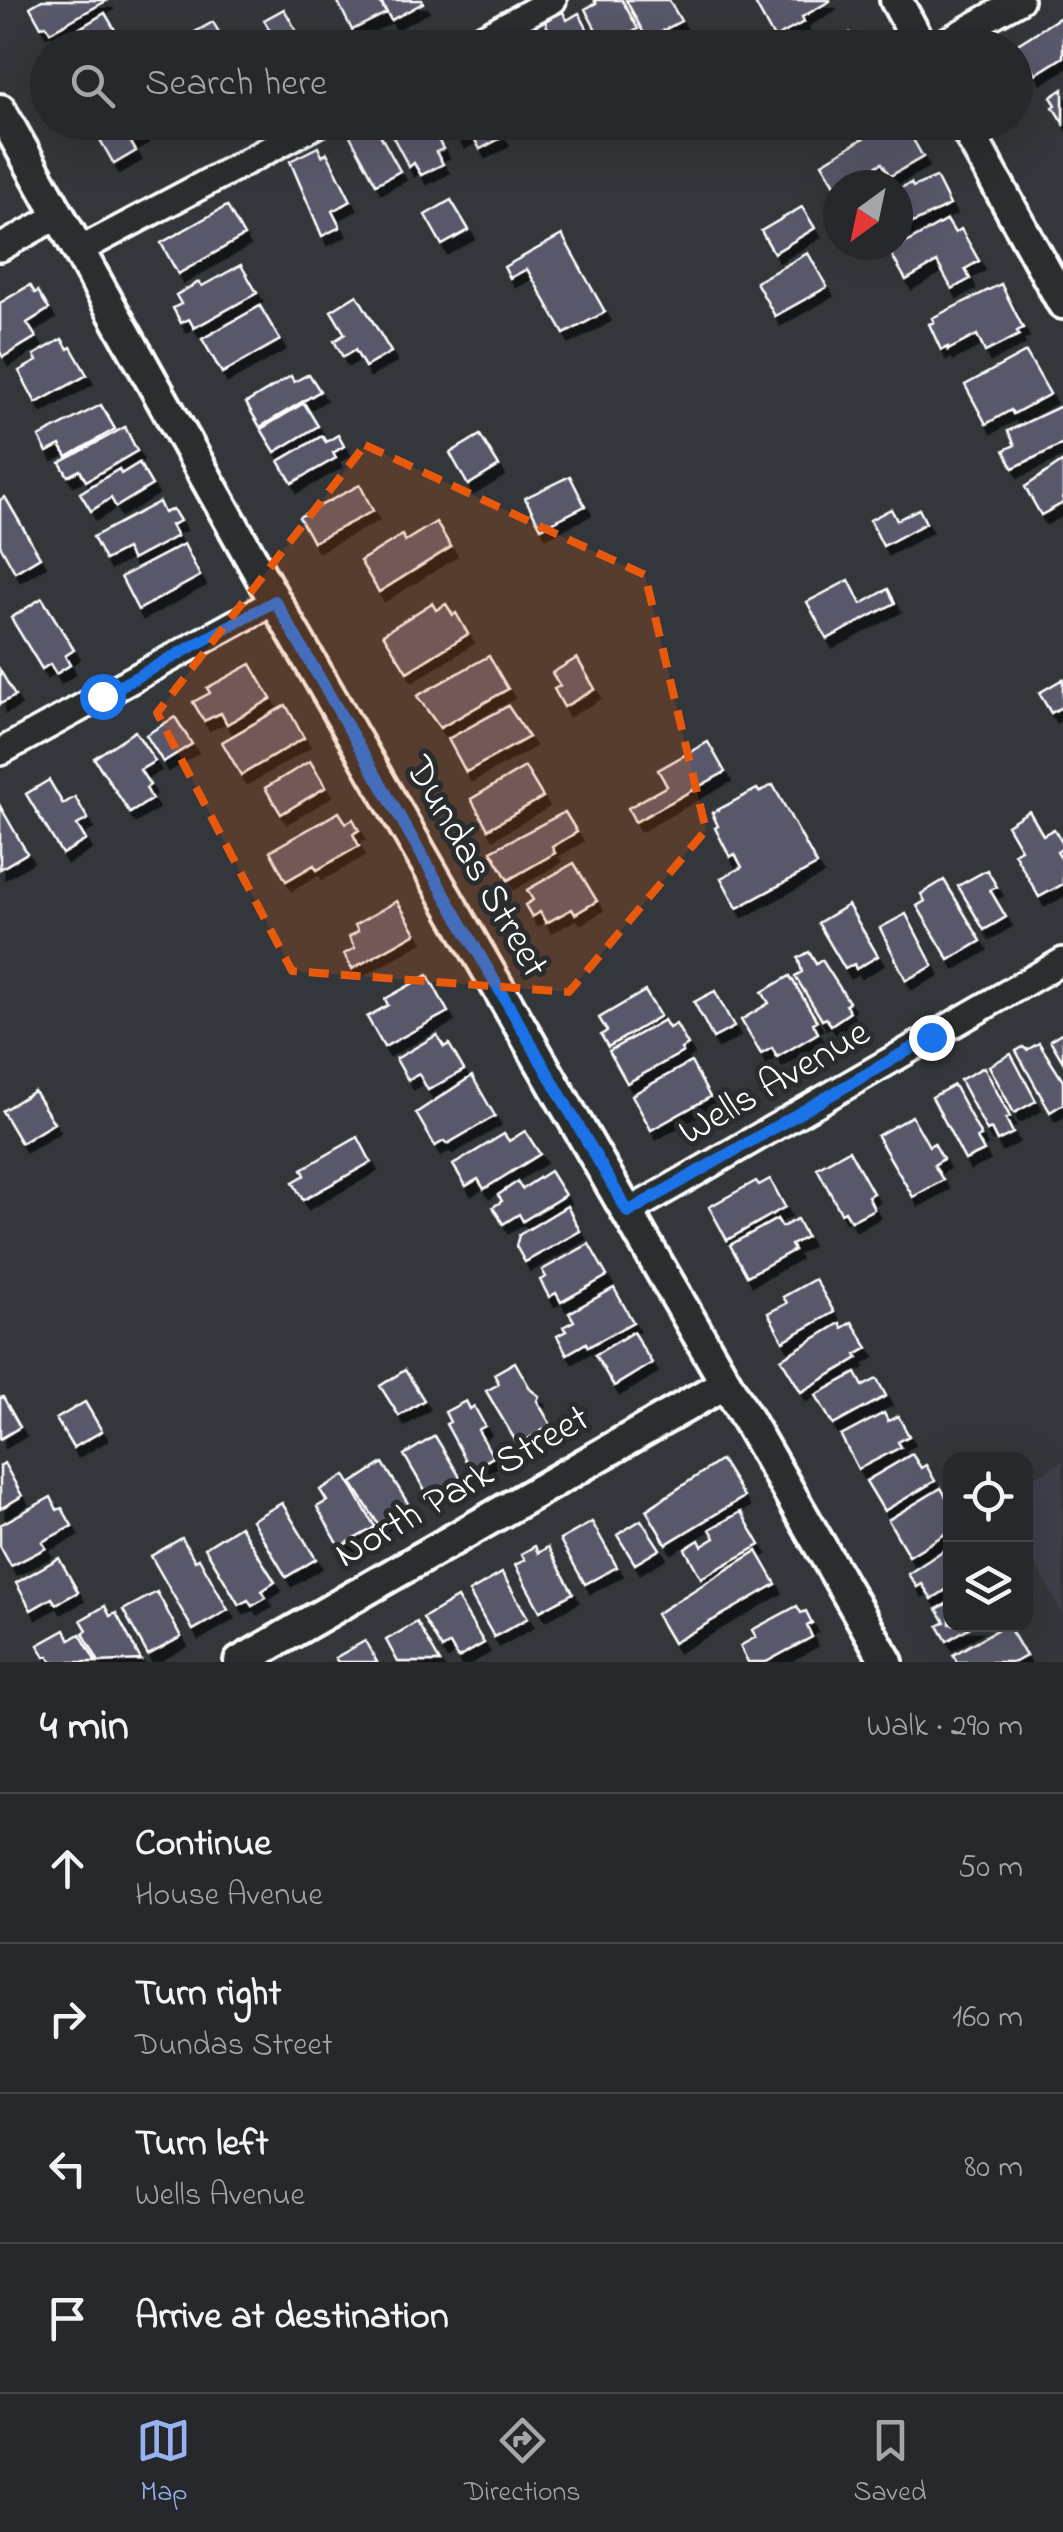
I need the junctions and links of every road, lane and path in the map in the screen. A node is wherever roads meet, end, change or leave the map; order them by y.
1 (552, 0) edge
2 (896, 0) edge
3 (1020, 0) edge
4 (496, 30) edge
5 (912, 30) edge
6 (966, 30) edge
7 (0, 110) edge
8 (287, 140) edge
9 (973, 140) edge
10 (59, 215) junction
11 (0, 248) edge
12 (80, 250) junction
13 (1063, 303) edge
14 (275, 601) junction
15 (0, 752) edge
16 (1063, 961) edge
17 (628, 1212) junction
18 (726, 1383) junction
19 (240, 1662) edge
20 (887, 1662) edge

1 - 4 street
2 - 5 street
3 - 6 street
7 - 10 street, Dundas Street
8 - 12 street
9 - 13 street
10 - 11 street
10 - 12 street, Dundas Street
12 - 14 street, Dundas Street
14 - 15 street
14 - 17 street, Dundas Street
16 - 17 street, Wells Avenue
17 - 18 street, Dundas Street
18 - 19 street, North Park Street
18 - 20 street, Dundas Street

